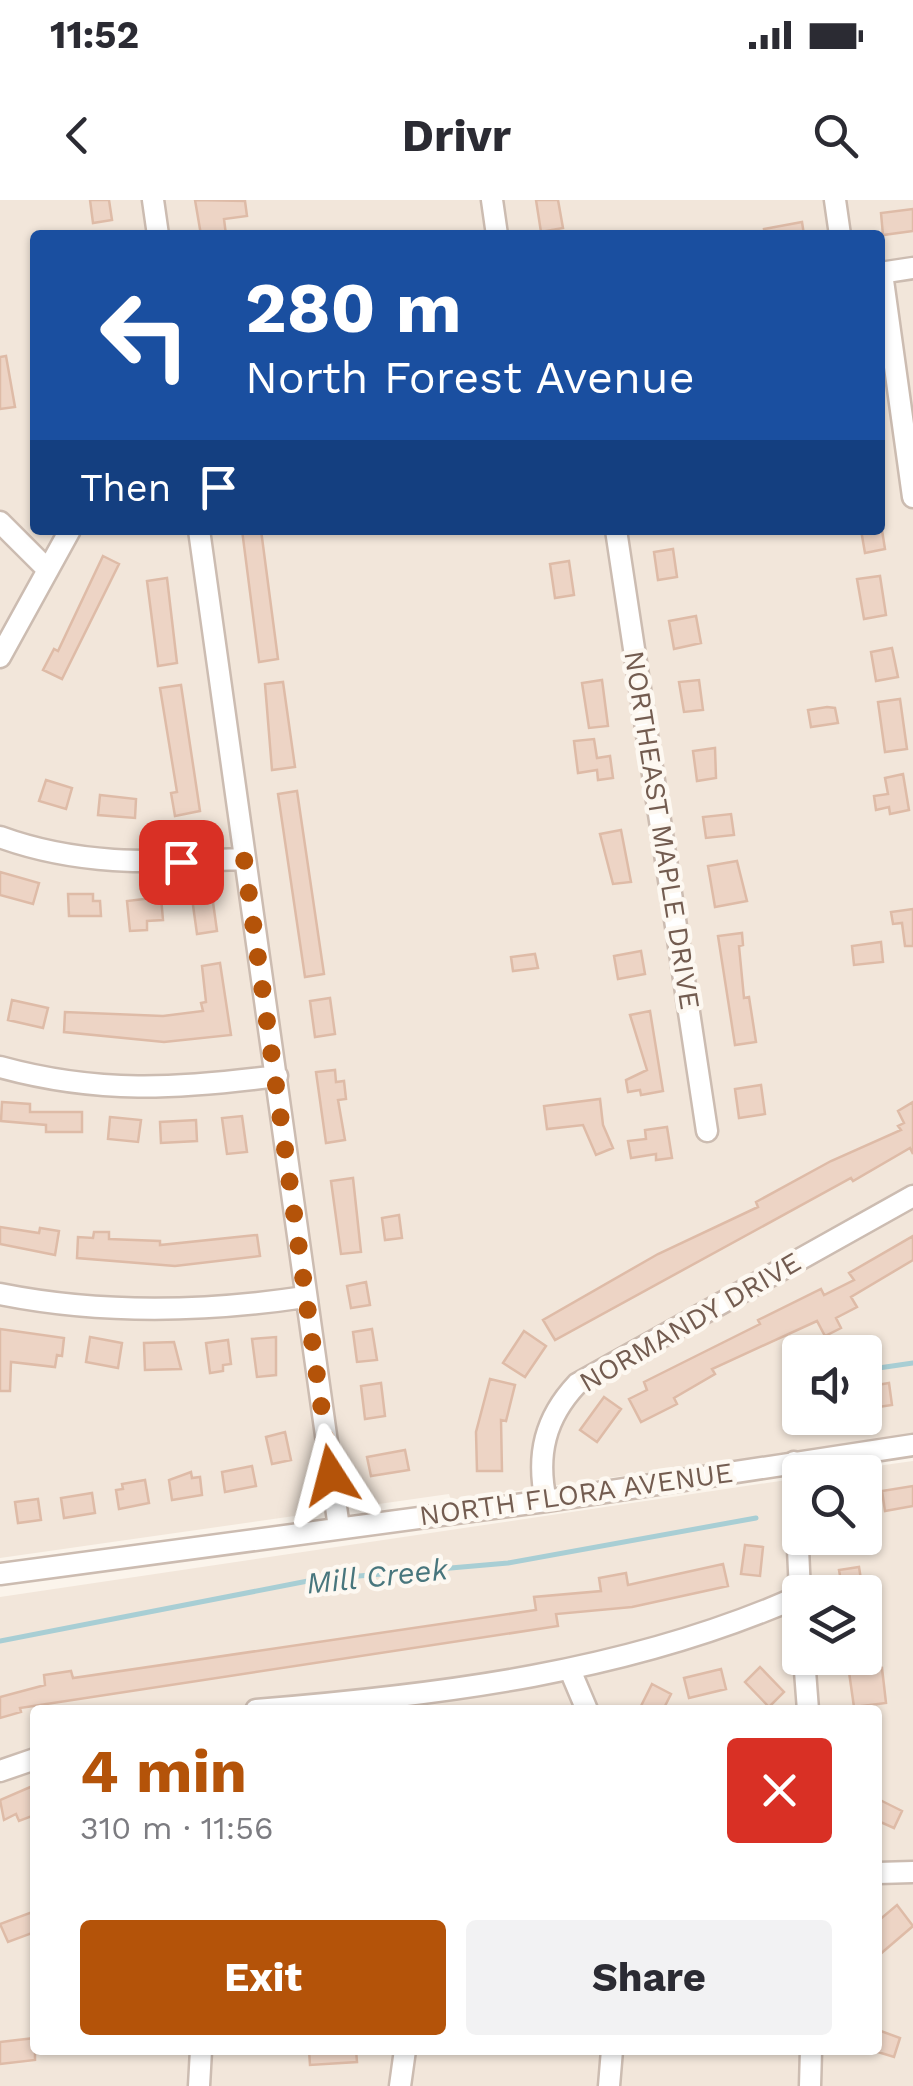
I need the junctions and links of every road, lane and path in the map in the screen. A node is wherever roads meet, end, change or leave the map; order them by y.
1 (153, 200) edge
2 (492, 200) edge
3 (835, 200) edge
4 (157, 230) edge
5 (496, 230) edge
6 (839, 230) edge
7 (913, 268) edge
8 (885, 272) edge
9 (885, 301) edge
10 (913, 497) edge
11 (0, 522) edge
12 (67, 535) edge
13 (200, 535) edge
14 (617, 535) edge
15 (48, 570) junction
16 (0, 657) edge
17 (0, 836) edge
18 (244, 859) junction
19 (0, 1067) edge
20 (277, 1076) junction
21 (708, 1131) dead end
22 (913, 1196) edge
23 (0, 1294) edge
24 (304, 1297) junction
25 (913, 1445) edge
26 (843, 1455) edge
27 (782, 1464) edge
28 (546, 1500) junction
29 (340, 1528) junction
30 (0, 1574) edge
31 (782, 1602) edge
32 (570, 1670) junction
33 (805, 1675) edge
34 (387, 1703) edge
35 (350, 1705) edge
36 (584, 1705) edge
37 (808, 1705) edge
38 (30, 1760) edge
39 (0, 1771) edge
40 (913, 1872) edge
41 (882, 1873) edge
42 (201, 2055) edge
43 (403, 2055) edge
44 (612, 2055) edge
45 (811, 2055) edge
46 (199, 2086) edge
47 (400, 2086) edge
48 (609, 2086) edge
49 (810, 2086) edge

1 - 4 street
2 - 5 street
3 - 6 street
7 - 8 street
9 - 10 street
11 - 15 street
12 - 15 street
13 - 18 street
14 - 21 street, NORTHEAST MAPLE DRIVE
15 - 16 street
17 - 18 street
18 - 20 street
19 - 20 street
20 - 24 street
22 - 28 street, NORMANDY DRIVE
23 - 24 street
24 - 29 street
25 - 26 street, NORTH FLORA AVENUE
27 - 28 street, NORTH FLORA AVENUE
28 - 29 street, NORTH FLORA AVENUE
29 - 30 street, NORTH FLORA AVENUE
31 - 32 street
32 - 34 street
32 - 36 street
33 - 37 street
34 - 35 street
38 - 39 street
40 - 41 street
42 - 46 street
43 - 47 street
44 - 48 street
45 - 49 street

